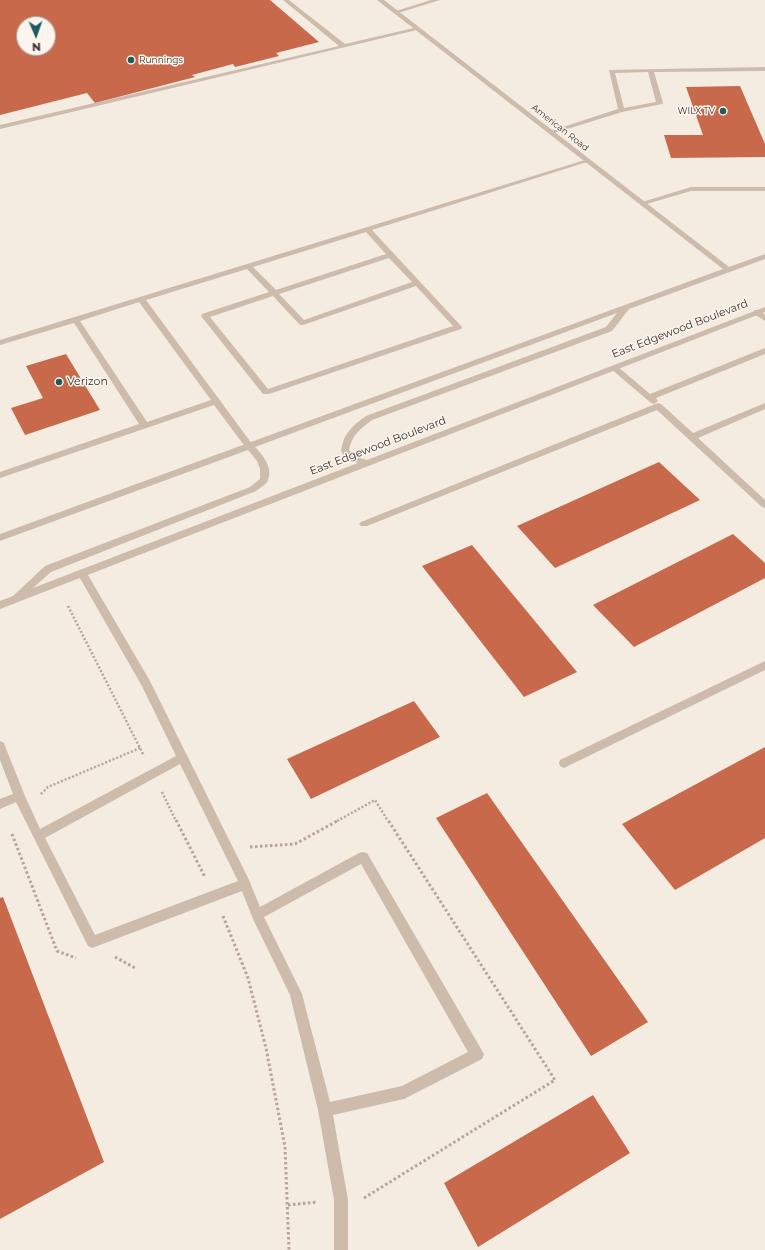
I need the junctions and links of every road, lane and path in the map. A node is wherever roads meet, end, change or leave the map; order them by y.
1 (286, 0) edge
2 (380, 0) edge
3 (437, 0) edge
4 (396, 12) junction
5 (418, 28) junction
6 (343, 46) junction
7 (765, 69) edge
8 (650, 70) junction
9 (621, 110) junction
10 (0, 127) edge
11 (551, 132) junction
12 (588, 161) junction
13 (765, 189) edge
14 (643, 203) junction
15 (367, 229) junction
16 (390, 255) junction
17 (765, 256) edge
18 (248, 266) junction
19 (728, 270) junction
20 (417, 283) junction
21 (273, 293) junction
22 (141, 299) junction
23 (627, 306) junction
24 (761, 311) edge
25 (765, 319) edge
26 (76, 320) junction
27 (0, 343) edge
28 (765, 351) edge
29 (614, 368) junction
30 (650, 397) junction
31 (216, 401) junction
32 (658, 406) junction
33 (765, 406) edge
34 (145, 426) junction
35 (692, 437) junction
36 (250, 446) junction
37 (370, 463) junction
38 (0, 475) edge
39 (765, 504) edge
40 (364, 524) dead end
41 (0, 538) edge
42 (82, 573) junction
43 (14, 600) junction
44 (0, 605) edge
45 (765, 665) edge
46 (0, 746) edge
47 (140, 748) dead end
48 (182, 758) junction
49 (564, 763) dead end
50 (19, 796) junction
51 (0, 804) edge
52 (24, 807) junction
53 (38, 836) junction
54 (244, 884) junction
55 (257, 915) junction
56 (325, 1110) junction
57 (341, 1250) edge

1 - 6 street
2 - 4 street, American Road
3 - 4 street
4 - 5 street, American Road
5 - 6 street
5 - 11 street, American Road
6 - 10 street
7 - 8 street
8 - 9 street
8 - 9 street
9 - 11 street
11 - 12 street, American Road
12 - 14 street, American Road
12 - 15 street
13 - 14 street
14 - 19 street, American Road
15 - 16 street
15 - 18 street
16 - 20 street
16 - 21 street
17 - 19 street
18 - 21 street
18 - 22 street
19 - 23 street
20 - 21 street
20 - 21 street
22 - 26 street
22 - 31 street
23 - 36 street
23 - 37 street
24 - 25 street
24 - 29 street, East Edgewood Boulevard
26 - 27 street
26 - 34 street
28 - 30 street
29 - 30 street
29 - 37 street, East Edgewood Boulevard
30 - 32 street
31 - 34 street
31 - 36 street
32 - 35 street
32 - 40 street
33 - 35 street
34 - 38 street
35 - 39 street
36 - 41 street
36 - 43 street
37 - 42 street, East Edgewood Boulevard
42 - 43 street, East Edgewood Boulevard
42 - 48 street
43 - 44 street, East Edgewood Boulevard
45 - 49 street
46 - 50 street
47 - 52 path
48 - 53 street
48 - 54 street
50 - 51 street
50 - 52 street
52 - 53 street
53 - 54 street
54 - 55 street
55 - 56 street
55 - 56 street
56 - 57 street

